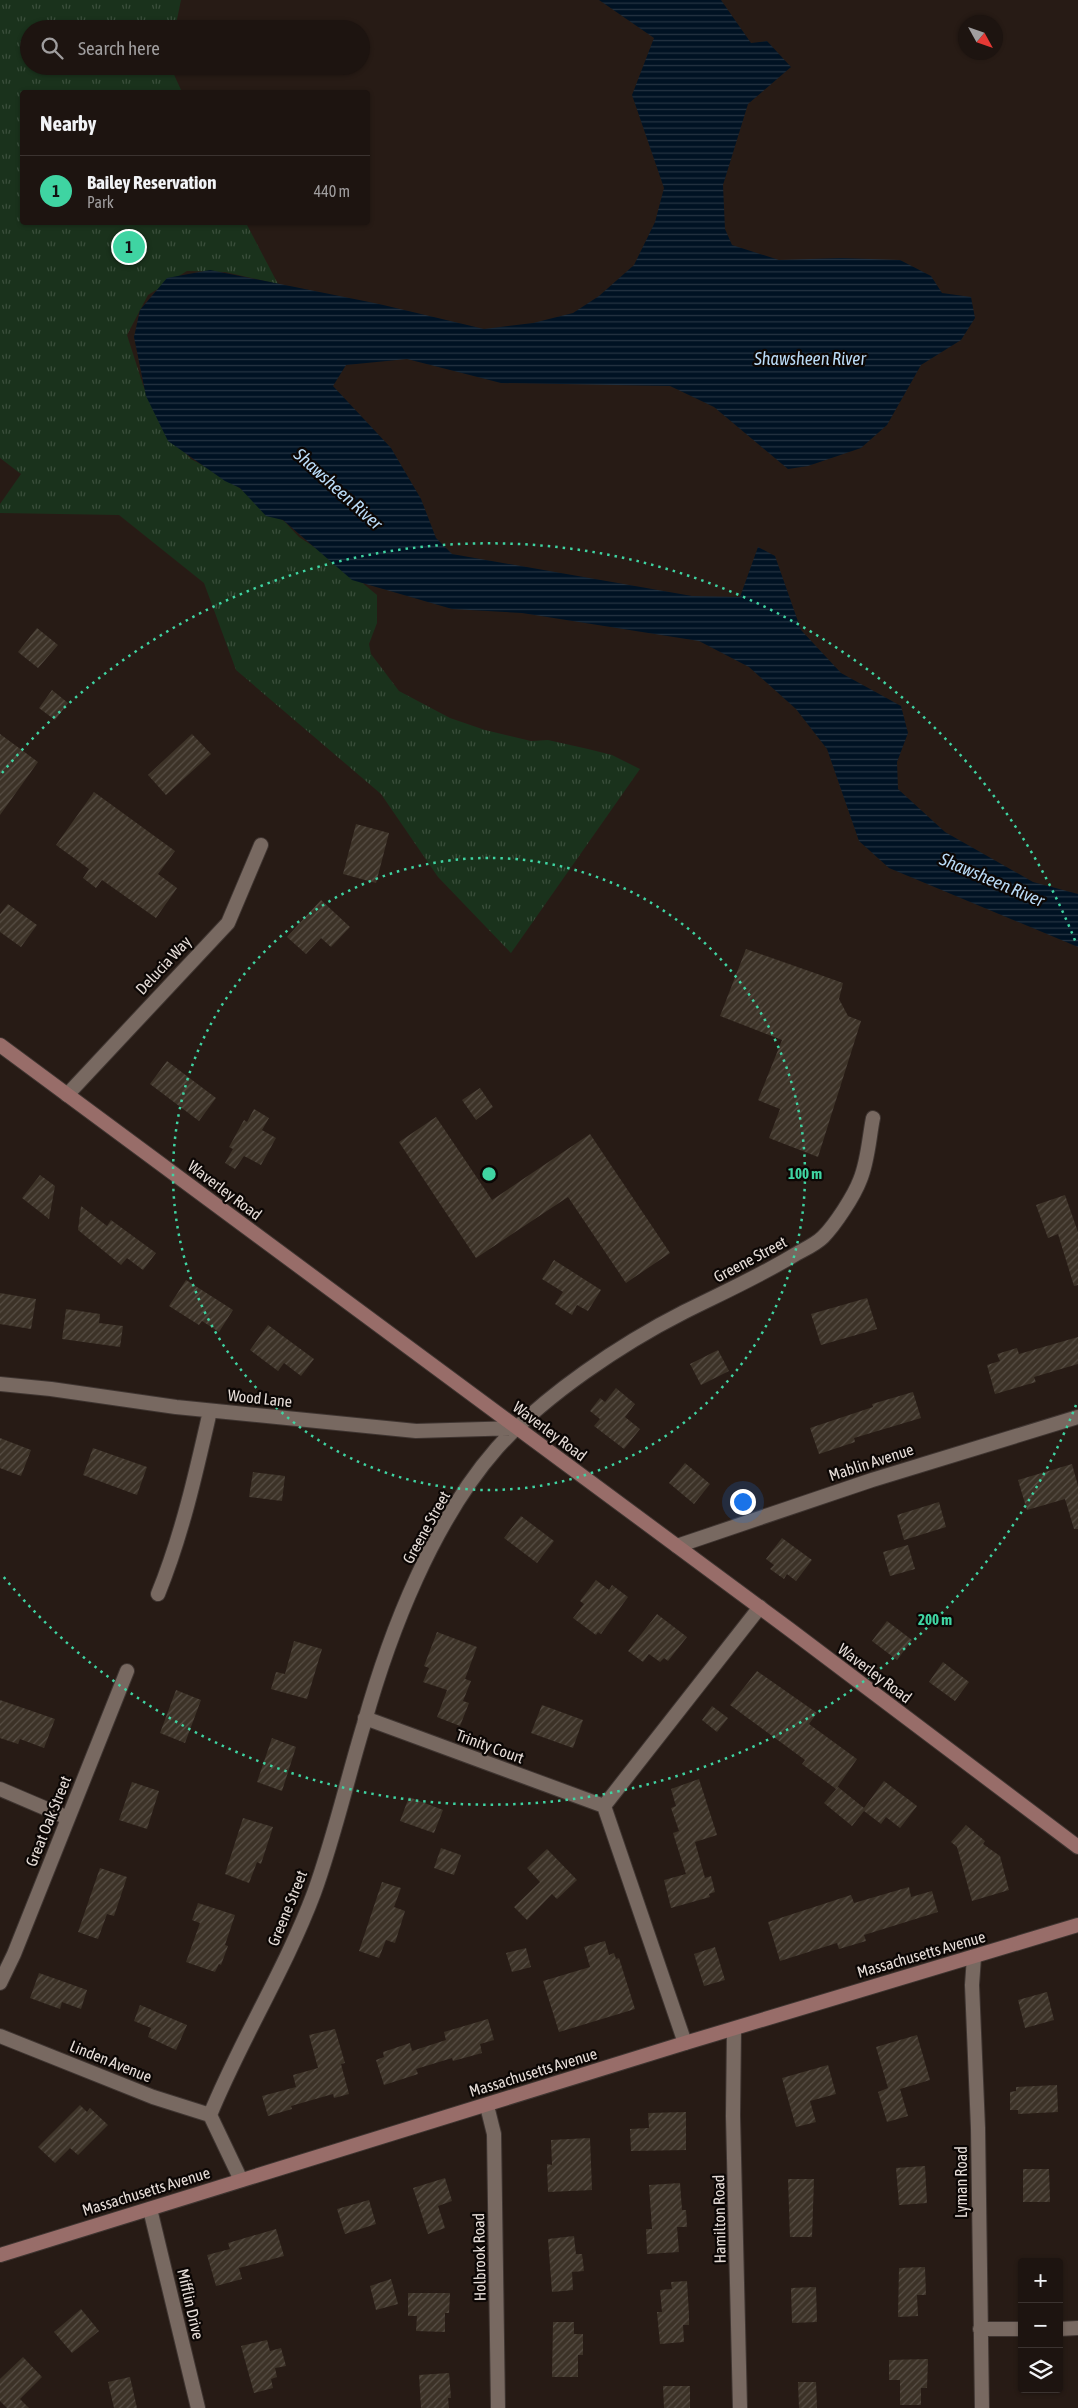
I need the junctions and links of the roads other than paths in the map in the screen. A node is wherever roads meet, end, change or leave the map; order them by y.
1 (261, 845) dead end
2 (0, 1045) edge
3 (67, 1094) junction
4 (874, 1118) dead end
5 (0, 1384) edge
6 (210, 1411) junction
7 (1078, 1417) edge
8 (518, 1428) junction
9 (677, 1546) junction
10 (158, 1594) dead end
11 (760, 1607) junction
12 (127, 1671) dead end
13 (365, 1718) junction
14 (0, 1789) edge
15 (604, 1806) junction
16 (68, 1818) junction
17 (1078, 1847) edge
18 (1078, 1925) edge
19 (974, 1957) junction
20 (0, 1983) edge
21 (734, 2028) junction
22 (0, 2036) edge
23 (685, 2043) junction
24 (487, 2106) junction
25 (210, 2115) junction
26 (240, 2180) junction
27 (150, 2209) junction
28 (0, 2255) edge
29 (1078, 2328) edge
30 (980, 2329) junction
31 (1018, 2329) edge
32 (1063, 2329) edge
33 (198, 2408) edge
34 (498, 2408) edge
35 (740, 2408) edge
36 (982, 2408) edge

1 - 3 street, Delucia Way
2 - 3 main road, Waverley Road
3 - 8 main road, Waverley Road
4 - 8 street, Greene Street
5 - 6 street, Wood Lane
6 - 8 street, Wood Lane
6 - 10 street
7 - 9 street, Mablin Avenue
8 - 9 main road, Waverley Road
8 - 13 street, Greene Street
9 - 11 main road, Waverley Road
11 - 15 street
11 - 17 main road, Waverley Road
12 - 16 street, Great Oak Street
13 - 15 street, Trinity Court
13 - 25 street, Greene Street
14 - 16 street
15 - 23 street
16 - 20 street, Great Oak Street
18 - 19 main road, Massachusetts Avenue
19 - 21 main road, Massachusetts Avenue
19 - 30 street, Lyman Road
21 - 23 main road, Massachusetts Avenue
21 - 35 street, Hamilton Road
22 - 25 street, Linden Avenue
23 - 24 main road, Massachusetts Avenue
24 - 26 main road, Massachusetts Avenue
24 - 34 street, Holbrook Road
25 - 26 street
26 - 27 main road, Massachusetts Avenue
27 - 28 main road, Massachusetts Avenue
27 - 33 street, Mifflin Drive
29 - 32 street
30 - 31 street
30 - 36 street, Lyman Road

